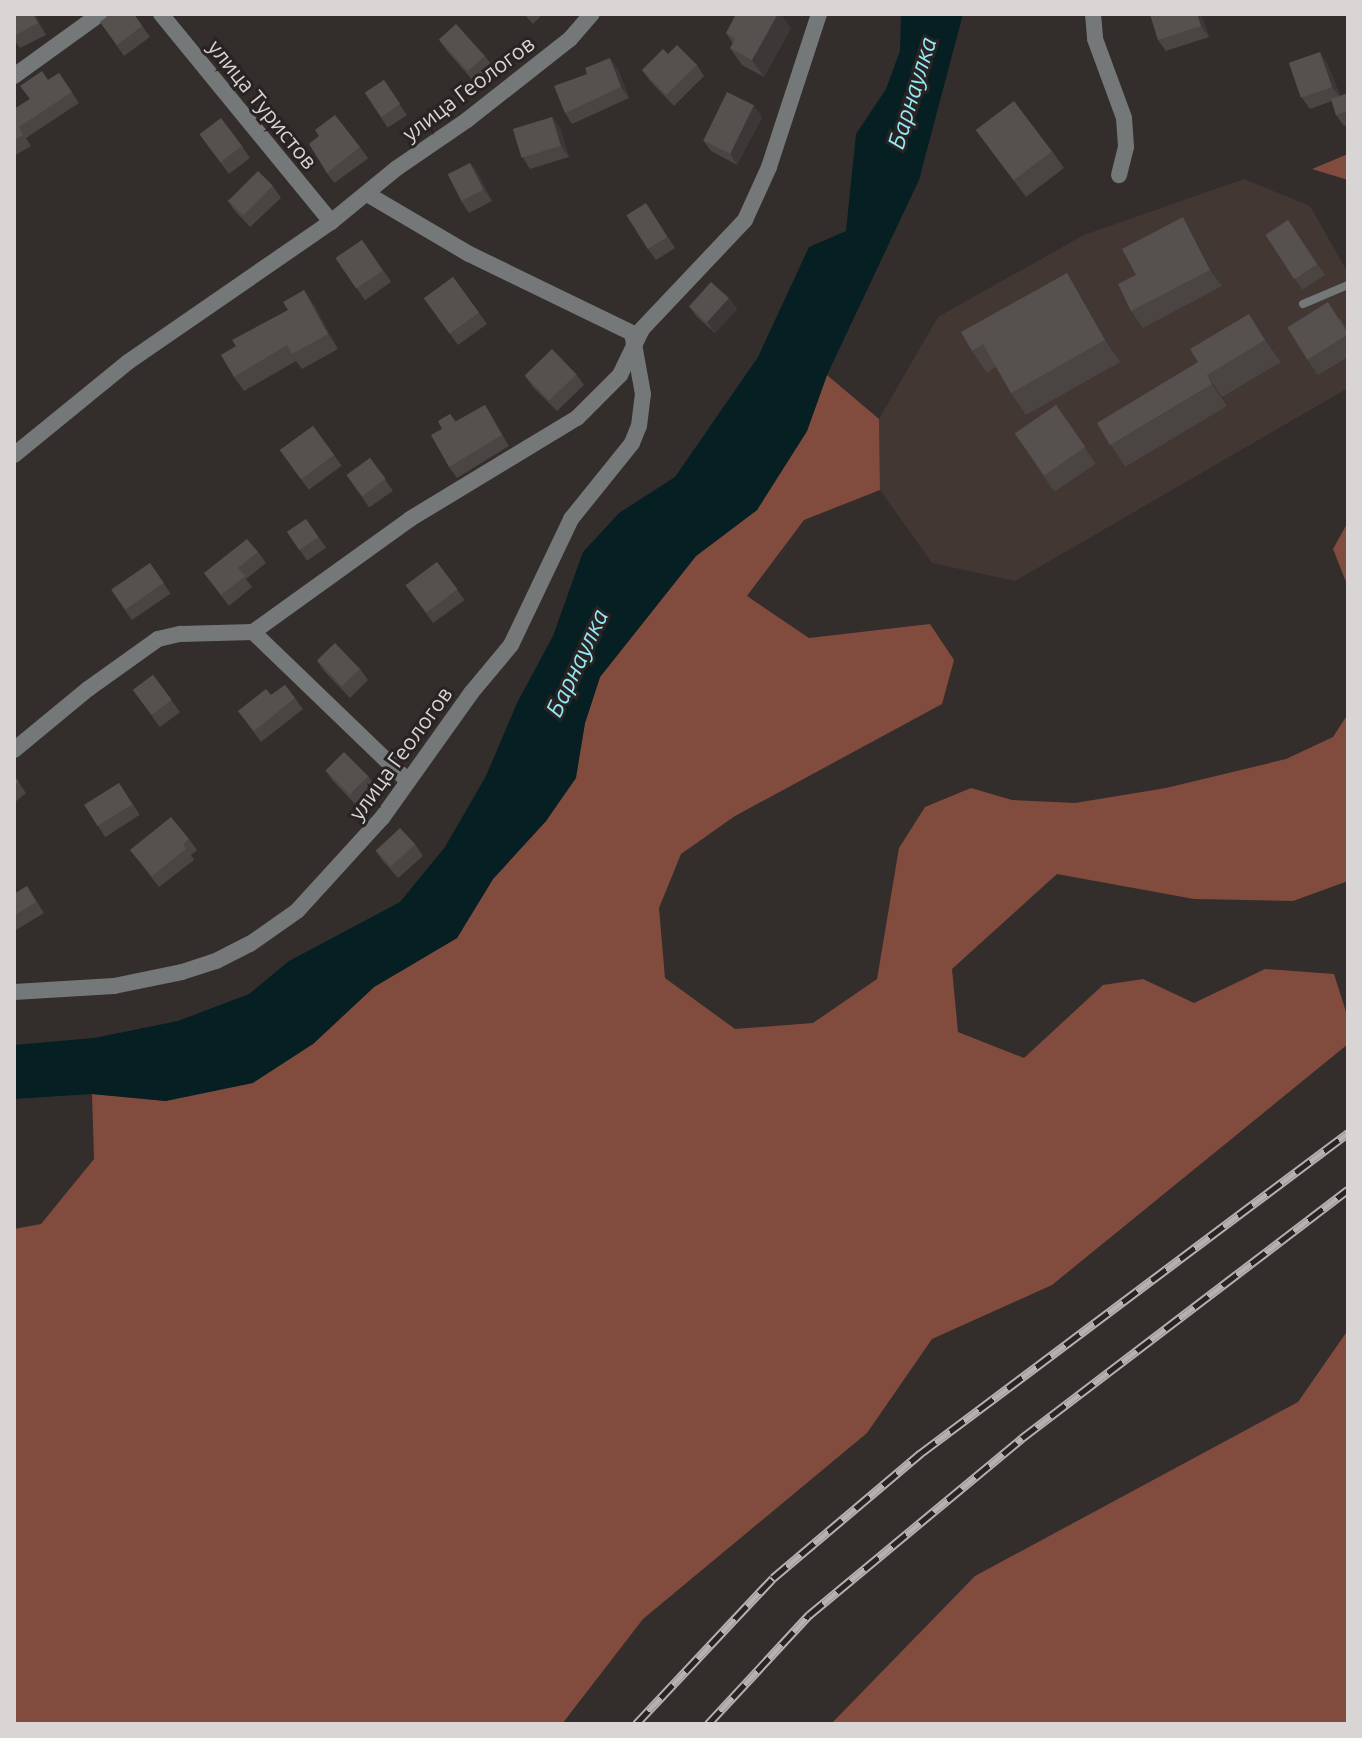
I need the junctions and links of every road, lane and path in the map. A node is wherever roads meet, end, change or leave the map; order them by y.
1 (100, 14) edge
2 (161, 14) edge
3 (592, 14) edge
4 (819, 14) edge
5 (1093, 14) edge
6 (14, 76) edge
7 (1119, 175) dead end
8 (369, 195) junction
9 (331, 222) junction
10 (1348, 285) edge
11 (1303, 304) dead end
12 (637, 345) junction
13 (14, 455) edge
14 (253, 632) junction
15 (14, 750) edge
16 (407, 780) junction
17 (14, 992) edge

1 - 6 street
2 - 9 street, улица Туристов
3 - 8 street, улица Геологов
4 - 12 street
5 - 7 street
8 - 9 street, улица Геологов
8 - 12 street
9 - 13 street, улица Геологов
10 - 11 lane
12 - 14 street
12 - 16 street, улица Геологов
14 - 15 street
14 - 16 street
16 - 17 street, улица Геологов

